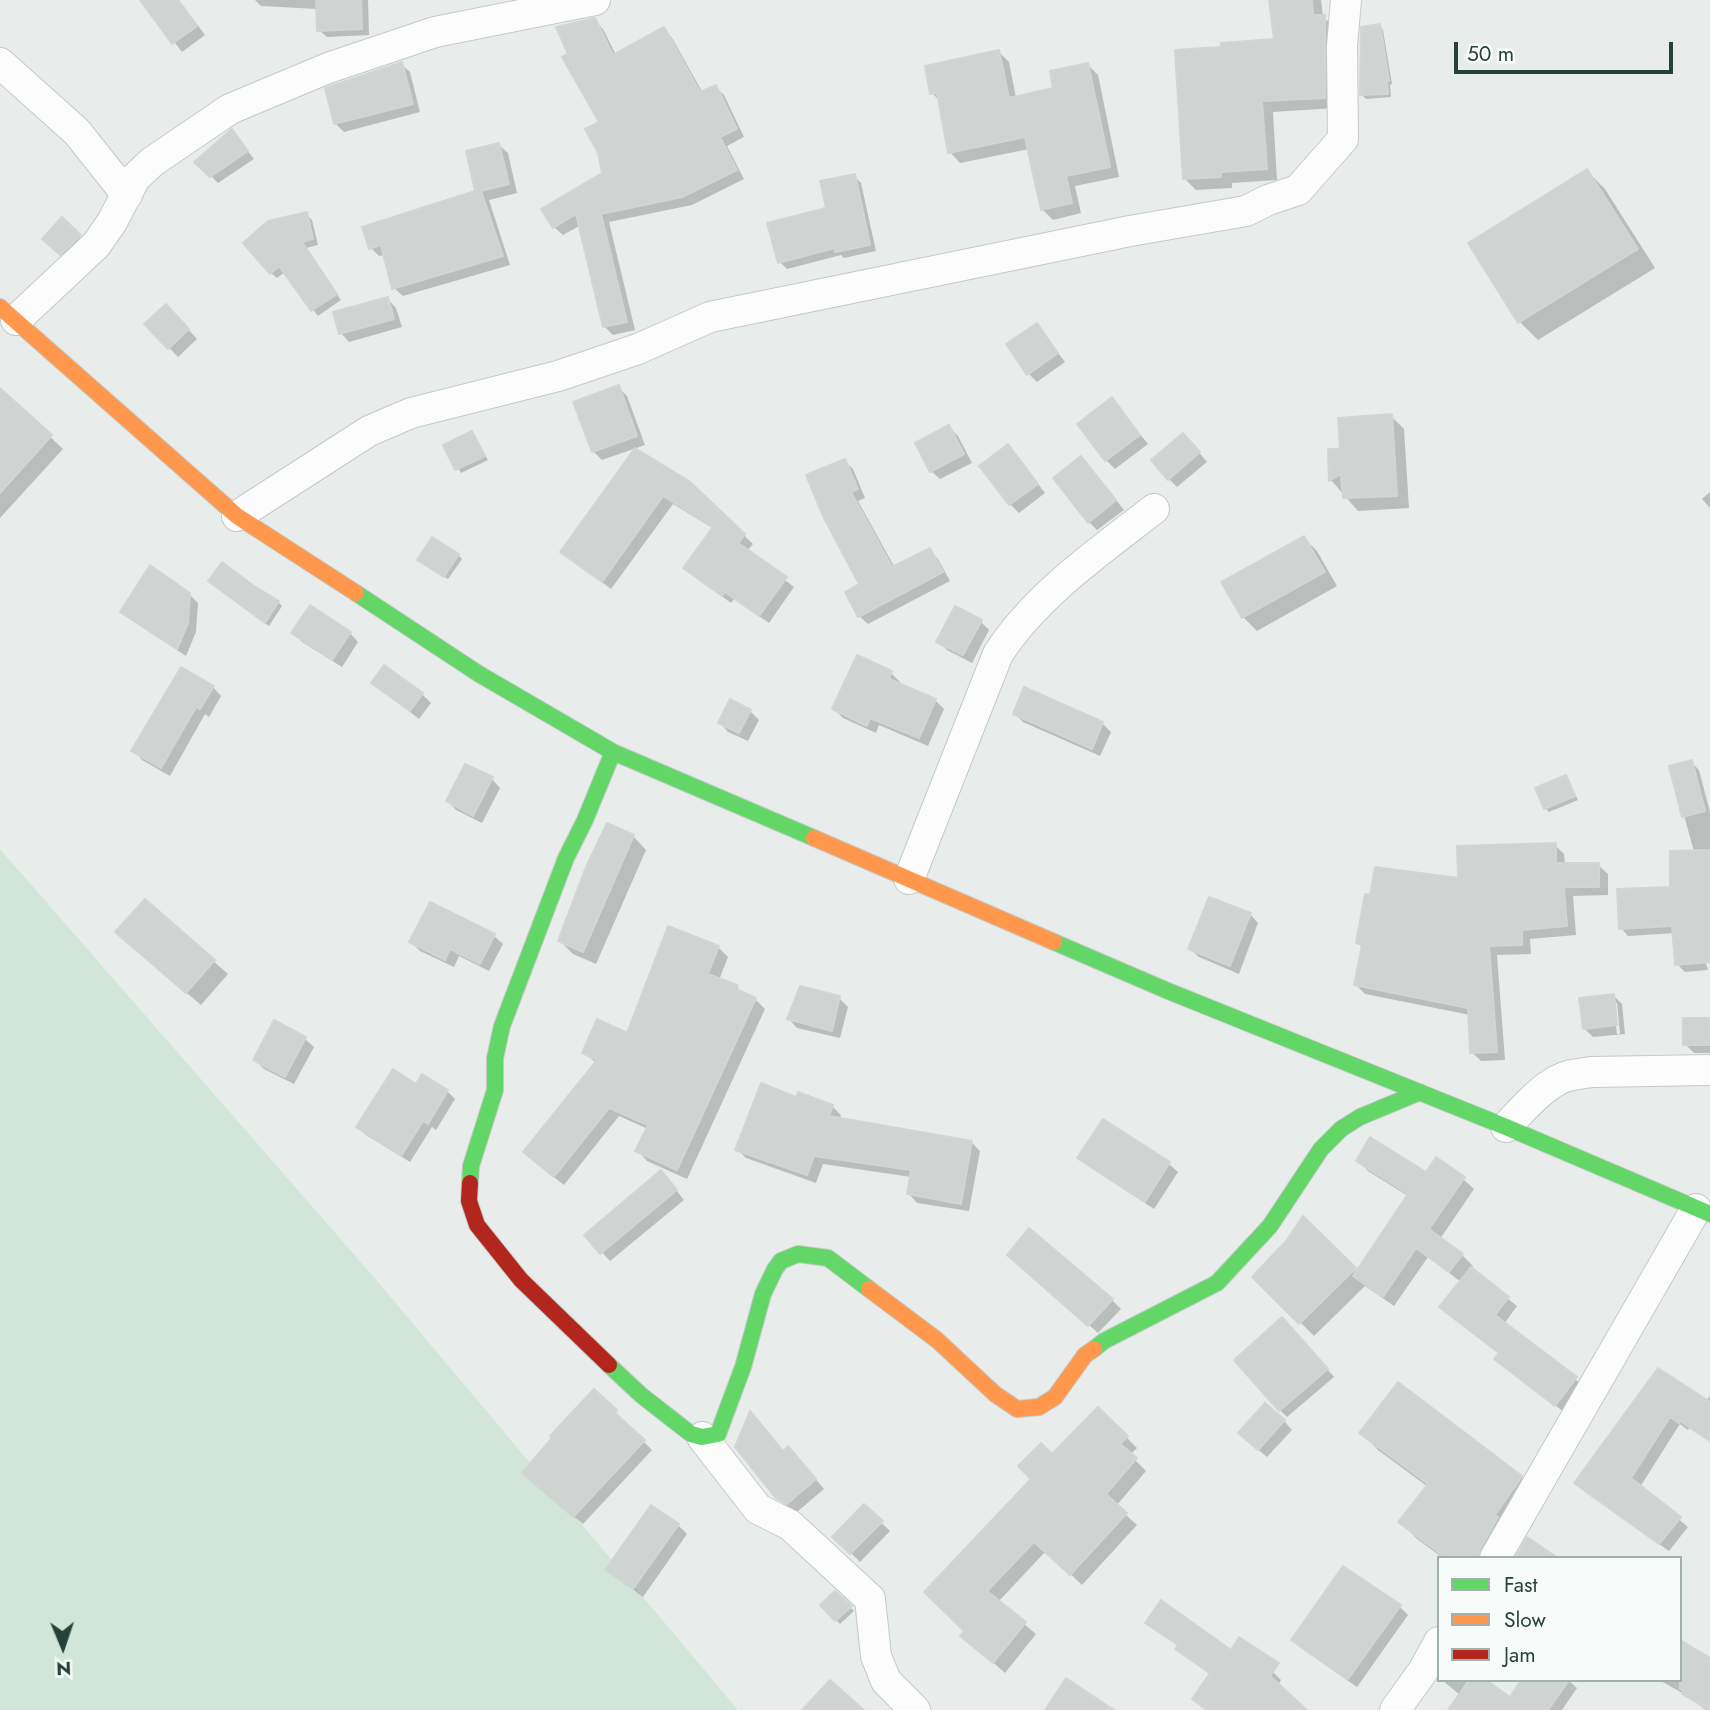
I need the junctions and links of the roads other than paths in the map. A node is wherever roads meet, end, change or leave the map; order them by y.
1 (595, 0) edge
2 (1346, 0) edge
3 (0, 63) edge
4 (127, 195) junction
5 (8, 313) edge
6 (1154, 509) dead end
7 (237, 516) junction
8 (613, 752) junction
9 (909, 879) junction
10 (1710, 1070) edge
11 (1420, 1091) junction
12 (1506, 1127) junction
13 (1703, 1211) edge
14 (702, 1437) junction
15 (1496, 1556) edge
16 (1437, 1646) edge
17 (915, 1710) edge
18 (1395, 1710) edge

1 - 4 street
2 - 7 street
3 - 4 street
4 - 5 street
5 - 7 street
6 - 9 street
7 - 8 street
8 - 9 street
8 - 14 street
9 - 11 street
10 - 12 street
11 - 12 street
11 - 14 street
12 - 13 street
13 - 15 street
14 - 17 street
16 - 18 street

